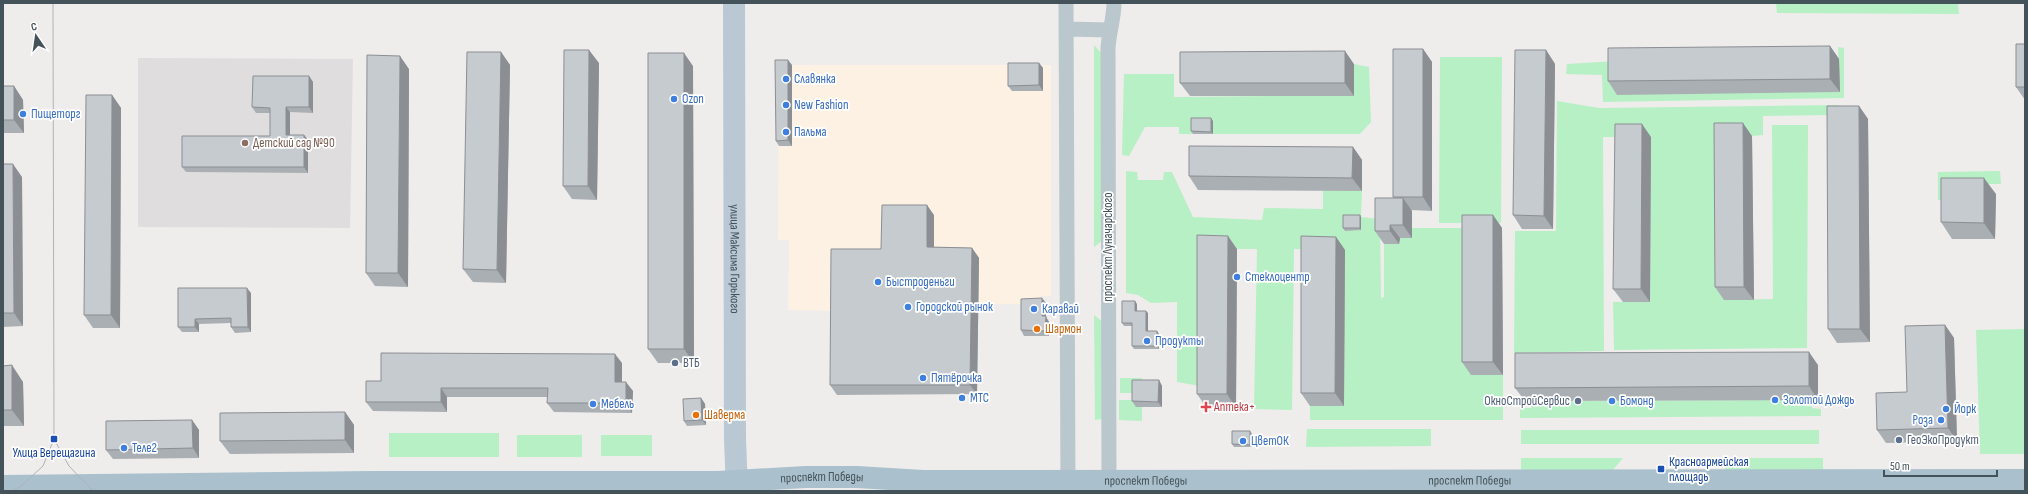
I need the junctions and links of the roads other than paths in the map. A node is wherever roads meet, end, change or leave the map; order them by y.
1 (734, 3) edge
2 (1066, 3) edge
3 (1114, 3) edge
4 (1066, 29) junction
5 (1109, 30) junction
6 (2025, 480) edge
7 (1110, 485) edge
8 (1439, 485) edge
9 (3, 486) edge
10 (736, 486) edge
11 (1068, 486) edge
12 (68, 488) edge

1 - 10 street, улица Максима Горького
2 - 4 street
3 - 5 street, проспект Луначарского
4 - 5 street
4 - 11 street
5 - 7 street, проспект Луначарского
6 - 8 main road, проспект Победы
7 - 8 main road, проспект Победы
7 - 11 main road, проспект Победы
9 - 12 main road, проспект Победы
10 - 11 main road, проспект Победы
10 - 12 main road, проспект Победы

